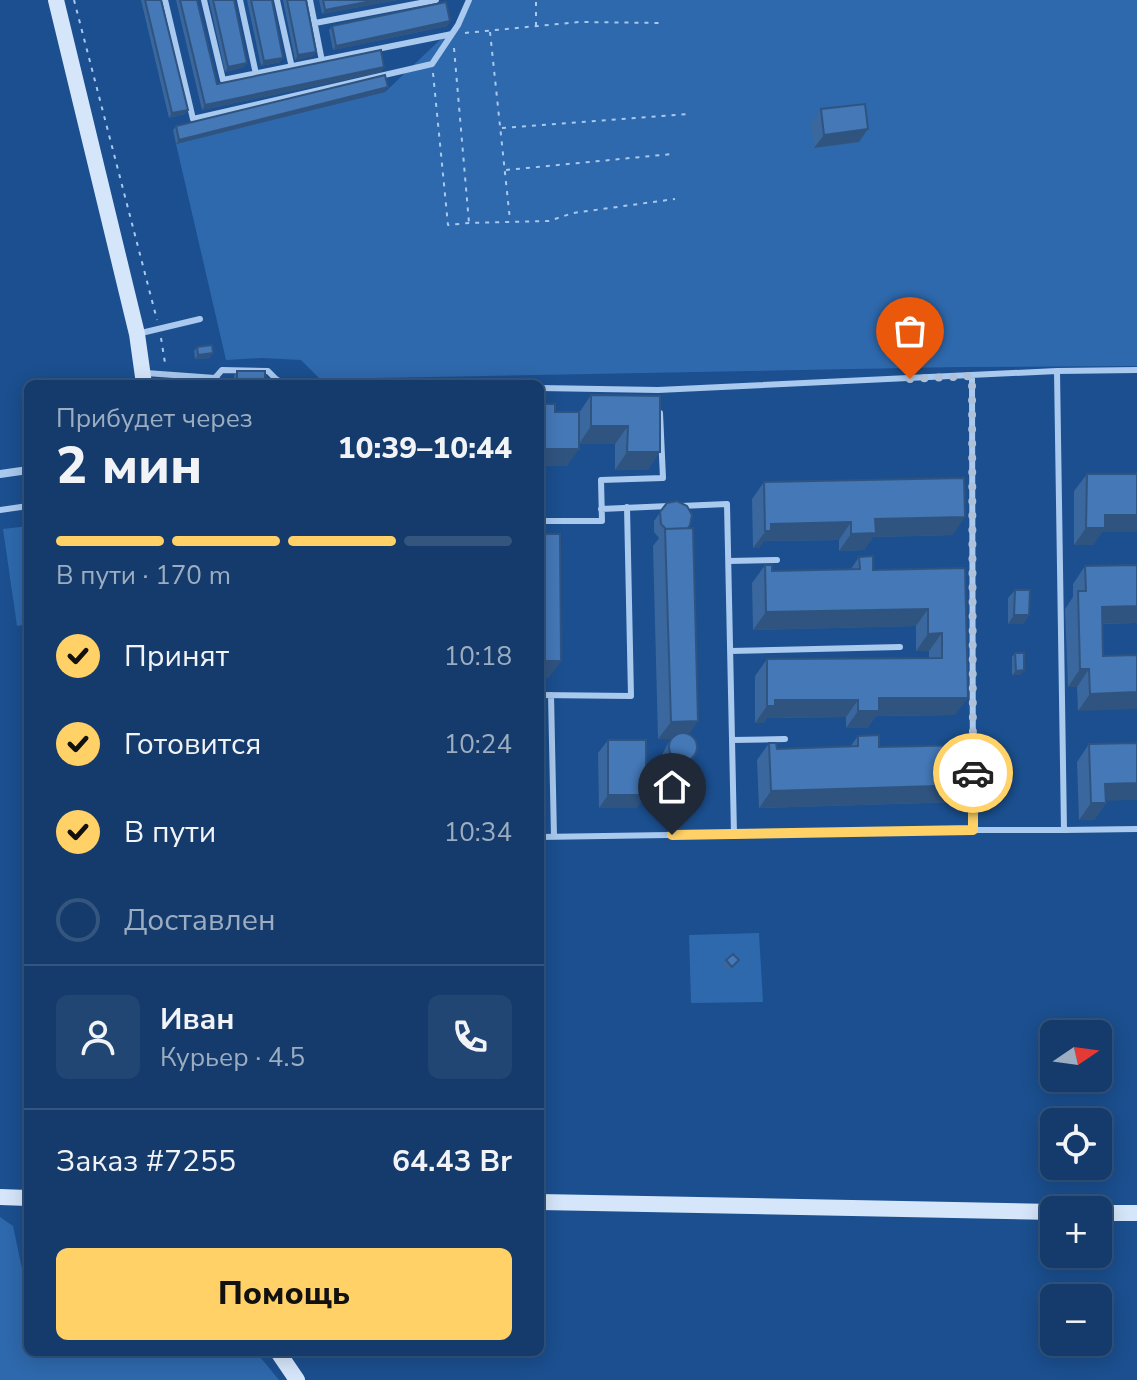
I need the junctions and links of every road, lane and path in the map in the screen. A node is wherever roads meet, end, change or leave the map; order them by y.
1 (56, 0) edge
2 (74, 0) edge
3 (165, 0) edge
4 (204, 0) edge
5 (240, 0) edge
6 (277, 0) edge
7 (310, 0) edge
8 (436, 0) edge
9 (469, 0) edge
10 (536, 0) edge
11 (315, 23) junction
12 (663, 23) dead end
13 (536, 26) junction
14 (490, 30) junction
15 (453, 34) junction
16 (322, 61) junction
17 (432, 64) junction
18 (292, 68) junction
19 (256, 74) junction
20 (688, 114) dead end
21 (500, 128) junction
22 (672, 154) dead end
23 (505, 170) junction
24 (675, 199) dead end
25 (510, 221) junction
26 (469, 223) junction
27 (200, 319) dead end
28 (159, 328) junction
29 (137, 334) junction
30 (1137, 370) edge
31 (1057, 371) junction
32 (168, 375) junction
33 (972, 376) junction
34 (143, 378) edge
35 (210, 379) edge
36 (272, 380) edge
37 (544, 388) edge
38 (658, 390) junction
39 (24, 471) edge
40 (0, 474) edge
41 (24, 507) edge
42 (627, 507) junction
43 (601, 509) junction
44 (0, 510) edge
45 (544, 521) edge
46 (777, 560) dead end
47 (729, 561) junction
48 (900, 647) dead end
49 (730, 651) junction
50 (544, 695) edge
51 (551, 695) junction
52 (785, 739) dead end
53 (732, 740) junction
54 (1137, 829) edge
55 (973, 830) junction
56 (1064, 830) junction
57 (734, 834) junction
58 (544, 837) edge
59 (554, 837) junction
60 (0, 1197) edge
61 (24, 1198) edge
62 (544, 1202) edge
63 (1040, 1212) edge
64 (1112, 1213) edge
65 (1137, 1213) edge
66 (281, 1356) edge
67 (297, 1380) edge

1 - 29 main road
2 - 28 path
3 - 17 lane
4 - 19 lane
5 - 19 lane
6 - 18 lane
7 - 11 lane
8 - 11 lane
9 - 15 lane
10 - 13 path
11 - 16 lane
12 - 13 path
13 - 14 path
14 - 15 path
14 - 21 path
15 - 16 lane
15 - 17 lane
15 - 26 path
16 - 18 lane
17 - 26 path
18 - 19 lane
20 - 21 path
21 - 23 path
22 - 23 path
23 - 25 path
24 - 25 path
25 - 26 path
27 - 28 lane
28 - 29 lane
28 - 32 path
29 - 34 main road
30 - 31 lane
31 - 33 lane
31 - 56 lane
32 - 34 lane
32 - 35 lane
33 - 38 lane
33 - 55 lane
35 - 36 lane
37 - 38 lane
38 - 43 lane
39 - 40 street
41 - 44 lane
42 - 43 lane
42 - 47 lane
42 - 51 lane
43 - 45 lane
46 - 47 lane
47 - 49 lane
48 - 49 lane
49 - 53 lane
50 - 51 lane
51 - 59 lane
52 - 53 lane
53 - 57 lane
54 - 56 lane
55 - 56 lane
55 - 57 lane
57 - 59 lane
58 - 59 lane
60 - 61 main road
62 - 63 main road
64 - 65 main road
66 - 67 main road

